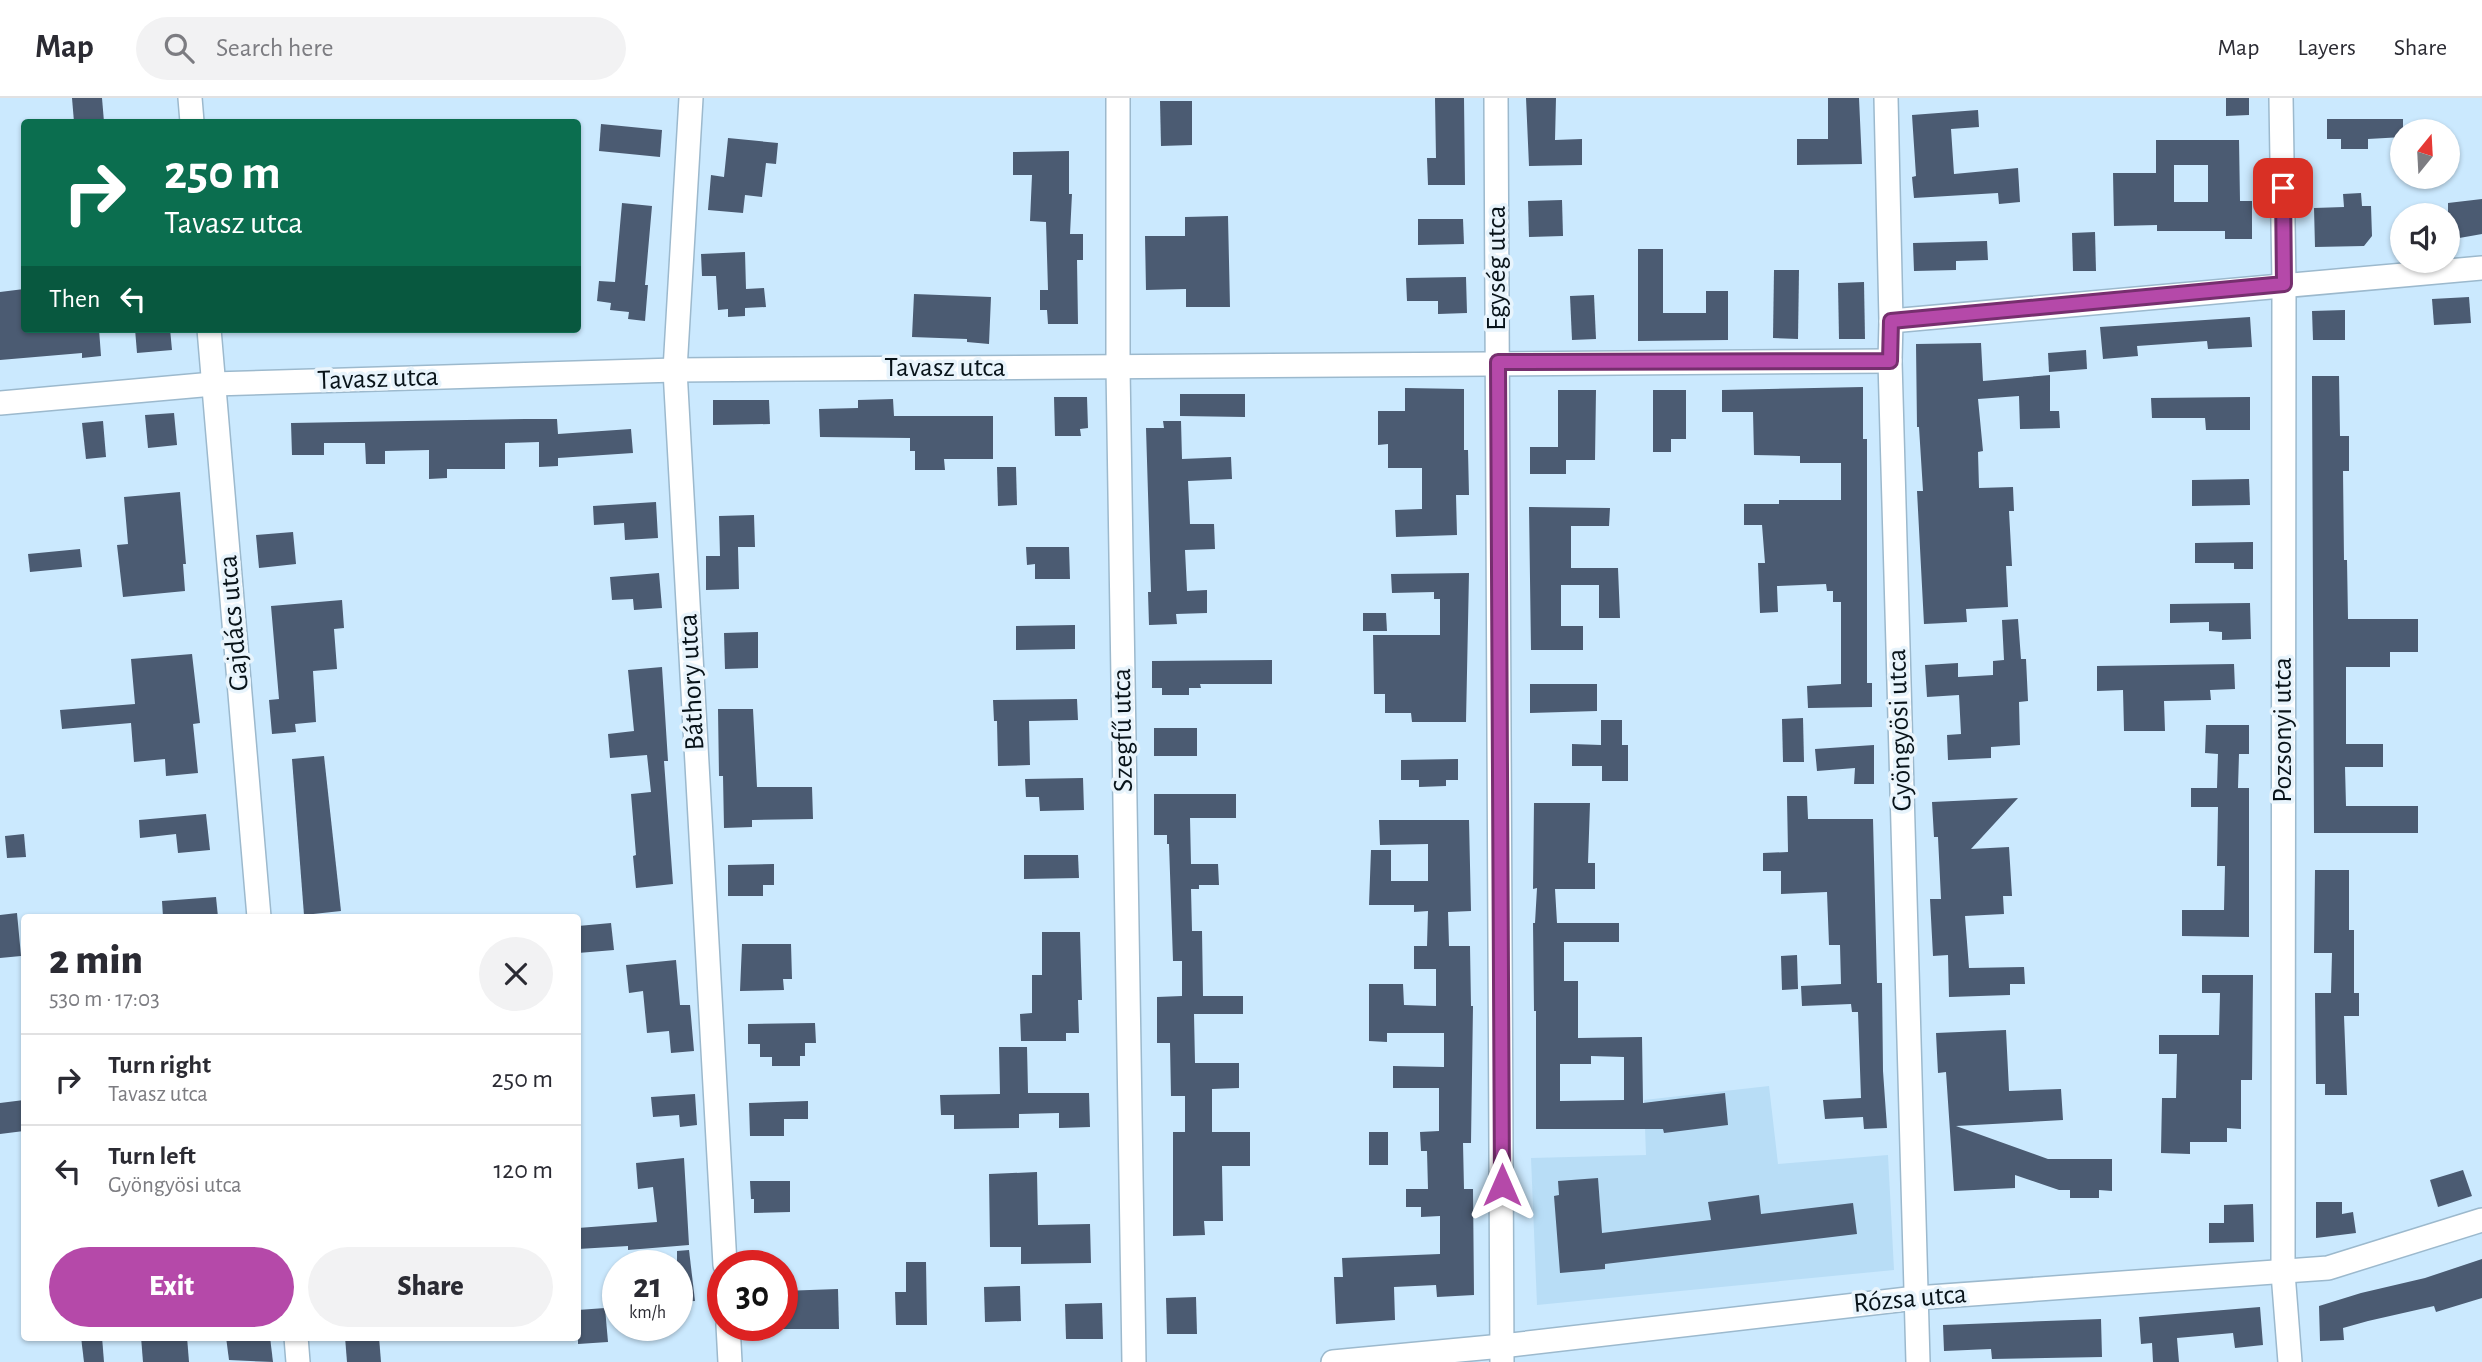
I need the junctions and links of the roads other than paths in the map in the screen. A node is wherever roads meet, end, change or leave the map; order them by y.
1 (190, 98) edge
2 (691, 98) edge
3 (1118, 98) edge
4 (1496, 98) edge
5 (1886, 98) edge
6 (2281, 98) edge
7 (192, 119) edge
8 (2482, 268) edge
9 (2284, 284) junction
10 (1891, 321) junction
11 (209, 333) edge
12 (1890, 361) junction
13 (1498, 362) junction
14 (1118, 368) junction
15 (675, 369) junction
16 (213, 384) junction
17 (0, 403) edge
18 (259, 914) edge
19 (2482, 1220) edge
20 (724, 1250) edge
21 (2283, 1273) junction
22 (1916, 1298) junction
23 (296, 1341) edge
24 (729, 1341) edge
25 (1502, 1354) edge
26 (298, 1362) edge
27 (730, 1362) edge
28 (1134, 1362) edge
29 (1333, 1362) edge
30 (1918, 1362) edge
31 (2290, 1362) edge

1 - 7 street
2 - 15 street, Báthory utca
3 - 14 street, Szegfű utca
4 - 13 street, Egység utca
5 - 10 street, Gyöngyösi utca
6 - 9 street, Pozsonyi utca
8 - 9 street
9 - 10 street
9 - 21 street, Pozsonyi utca
10 - 12 street, Gyöngyösi utca
11 - 16 street, Gajdács utca
12 - 13 street, Tavasz utca
12 - 22 street, Gyöngyösi utca
13 - 14 street, Tavasz utca
13 - 25 street, Egység utca
14 - 15 street, Tavasz utca
14 - 28 street, Szegfű utca
15 - 16 street, Tavasz utca
15 - 20 street, Báthory utca
16 - 17 street, Tavasz utca
16 - 18 street, Gajdács utca
19 - 21 street, Rózsa utca
21 - 22 street, Rózsa utca
21 - 31 street, Pozsonyi utca
22 - 25 street, Rózsa utca
22 - 30 street, Gyöngyösi utca
23 - 26 street
24 - 27 street
25 - 29 street, Rózsa utca

